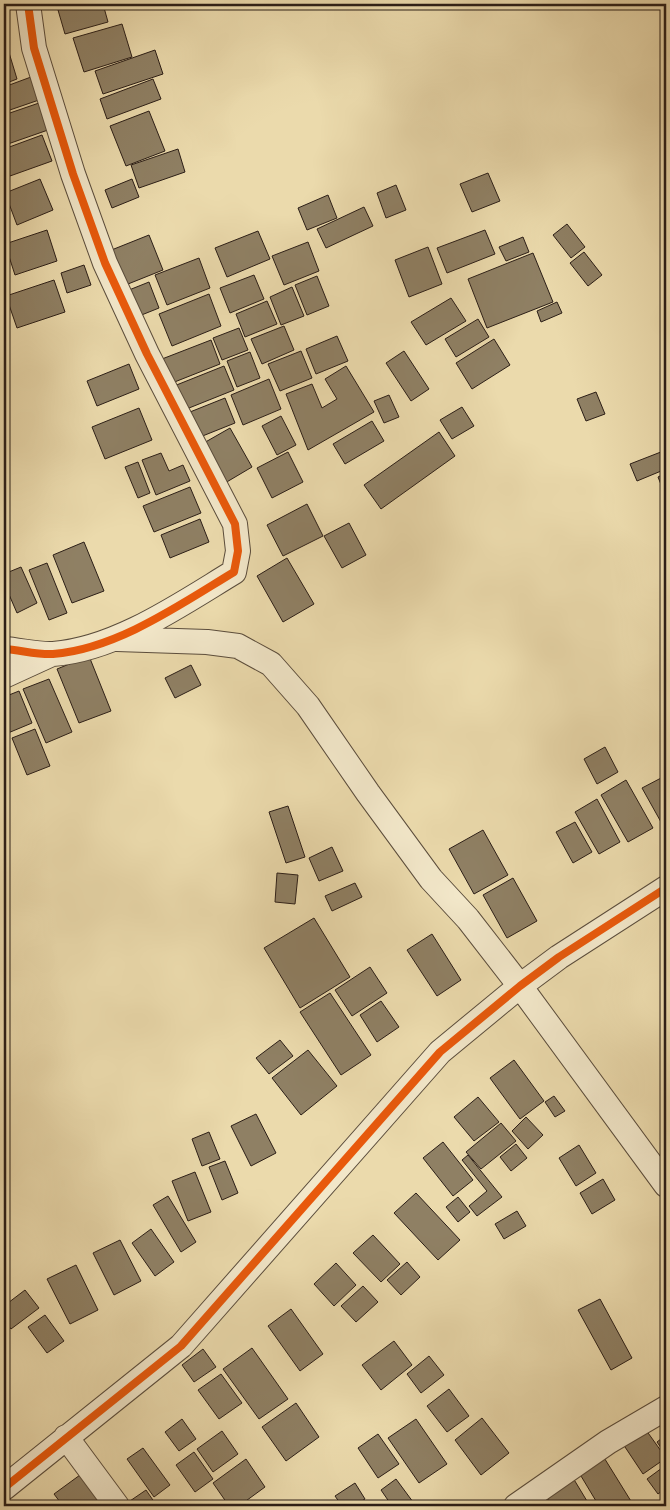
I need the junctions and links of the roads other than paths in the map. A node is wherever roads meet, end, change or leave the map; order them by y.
1 (28, 4) edge
2 (117, 638) junction
3 (4, 648) edge
4 (52, 654) junction
5 (4, 676) edge
6 (666, 888) edge
7 (520, 986) junction
8 (666, 1185) edge
9 (666, 1408) edge
10 (66, 1437) junction
11 (4, 1488) edge
12 (117, 1506) edge
13 (516, 1506) edge

1 - 2 street
2 - 4 street
2 - 7 street
3 - 4 street
4 - 5 street
6 - 7 street
7 - 8 street
7 - 10 street
9 - 13 street
10 - 11 street
10 - 12 street

